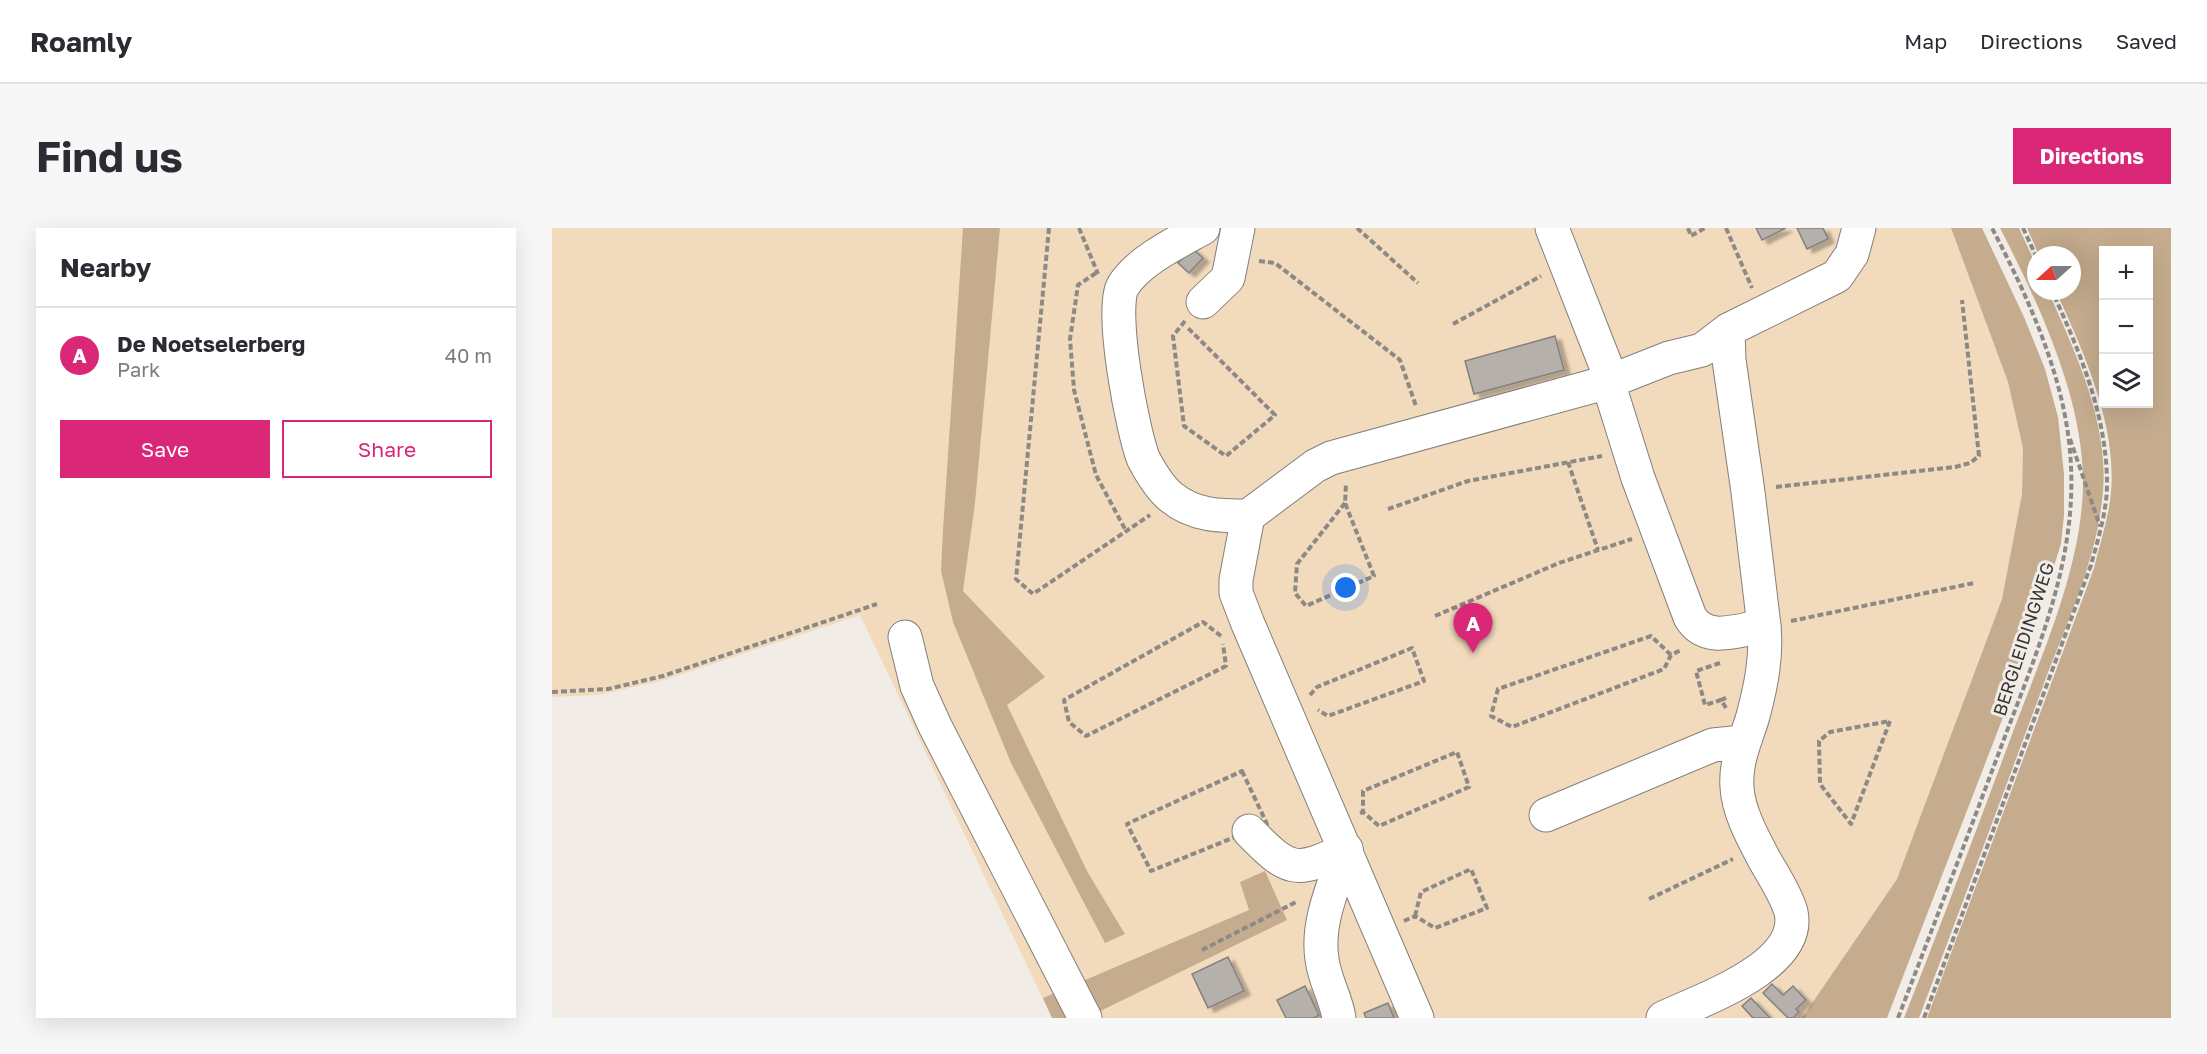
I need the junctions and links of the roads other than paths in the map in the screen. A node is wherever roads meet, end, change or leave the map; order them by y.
1 (1203, 228) edge
2 (1552, 228) edge
3 (1859, 228) edge
4 (1235, 242) edge
5 (1193, 313) road end
6 (1741, 324) junction
7 (1608, 382) junction
8 (1248, 516) junction
9 (1764, 626) junction
10 (905, 637) dead end
11 (1743, 742) junction
12 (1546, 815) dead end
13 (1249, 831) road end
14 (1340, 836) junction
15 (1085, 1018) edge
16 (1339, 1018) edge
17 (1417, 1018) edge
18 (1663, 1018) edge

1 - 8 lane
2 - 7 lane
3 - 6 lane
4 - 5 lane
6 - 7 lane
6 - 9 lane
7 - 8 lane
7 - 9 lane
8 - 14 lane
9 - 11 lane
10 - 15 lane
11 - 12 lane
11 - 18 lane
13 - 14 lane
14 - 16 lane
14 - 17 lane

